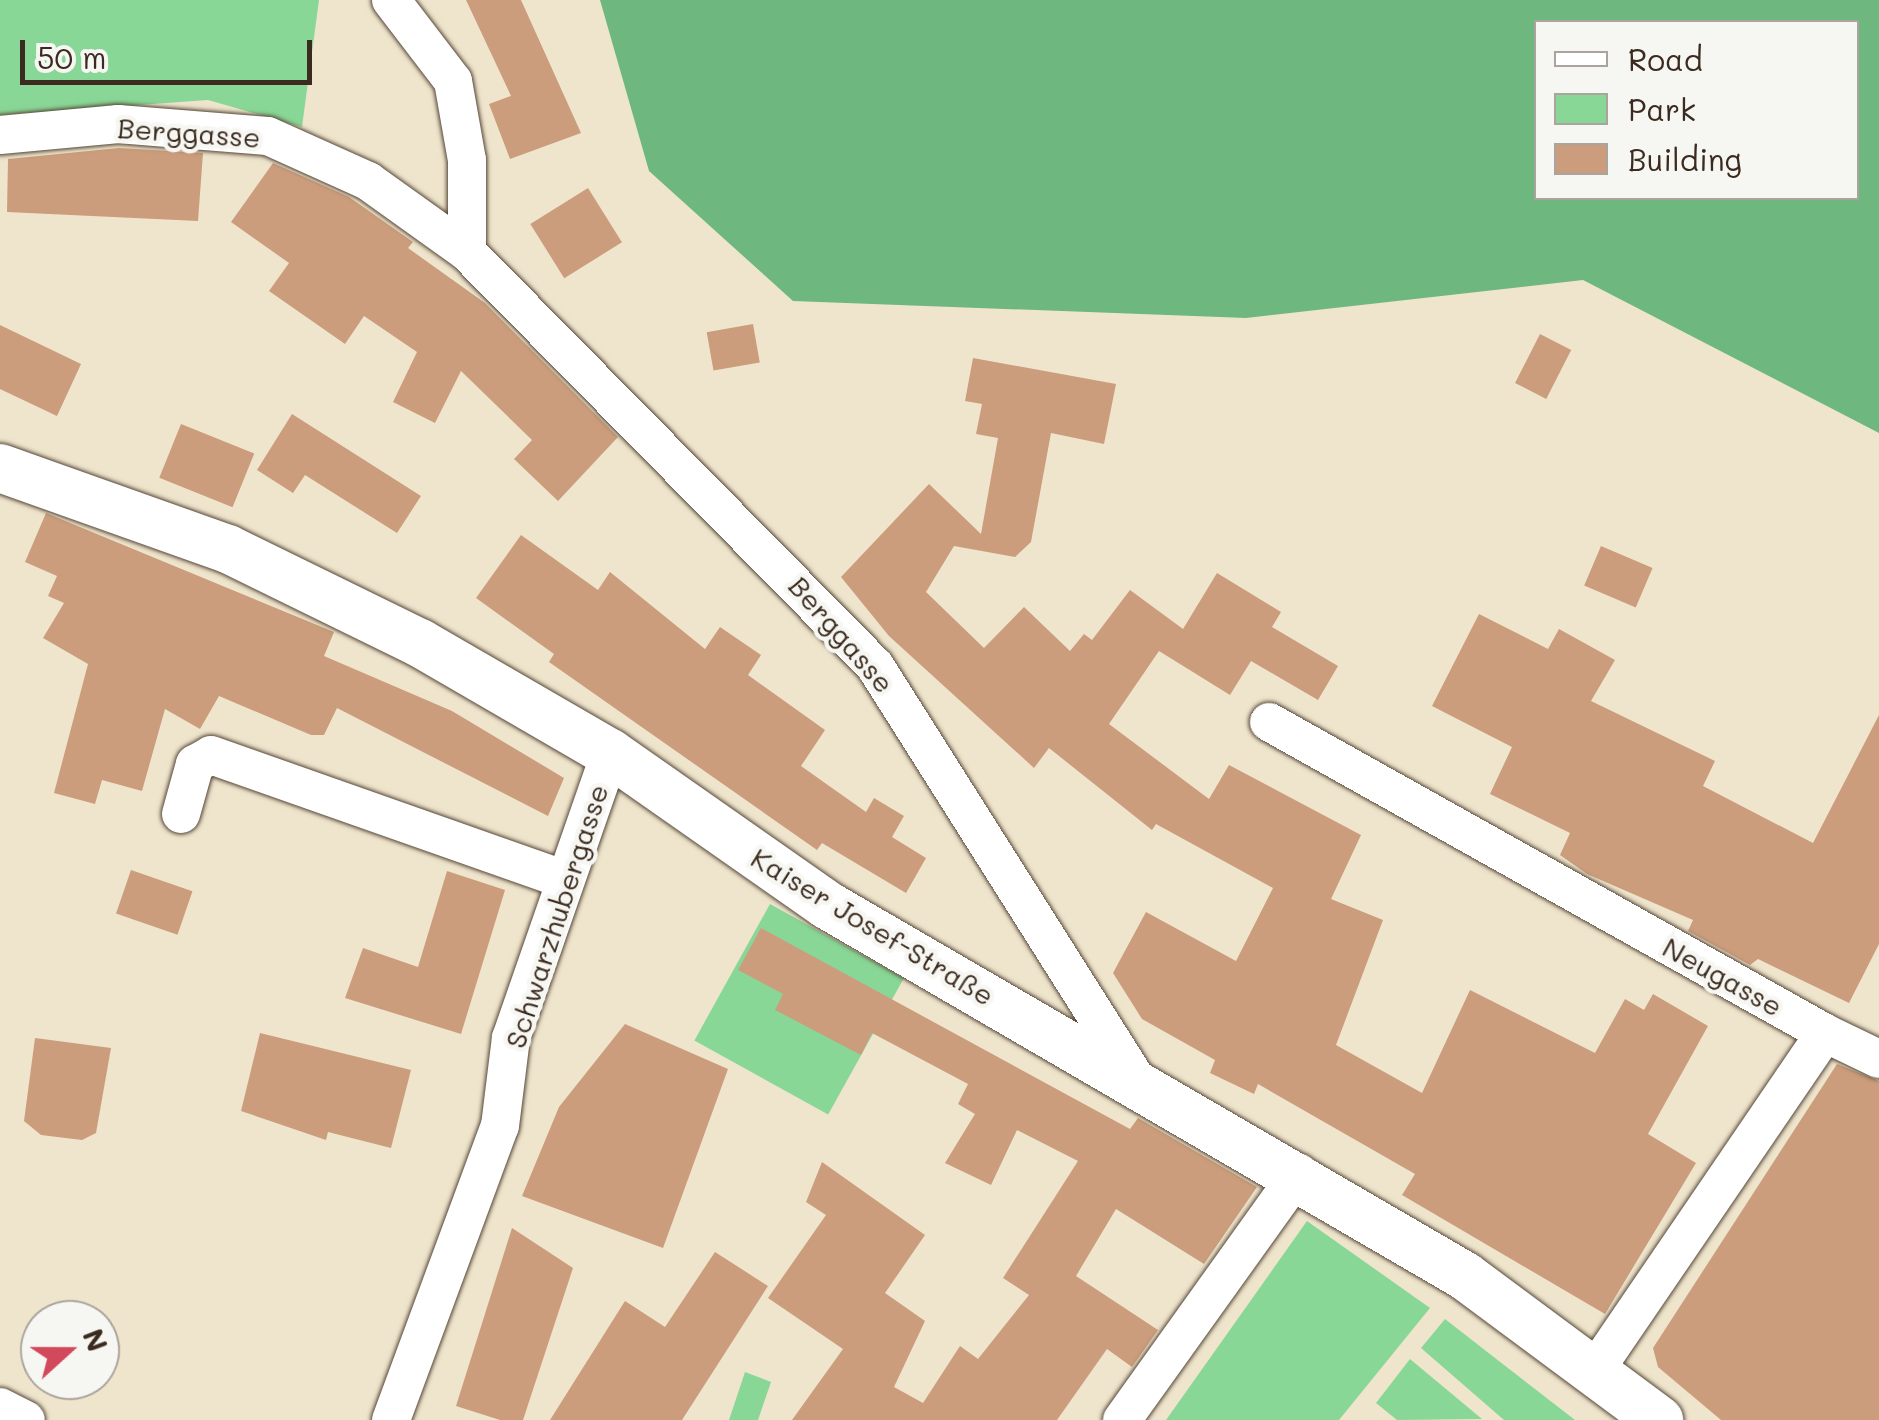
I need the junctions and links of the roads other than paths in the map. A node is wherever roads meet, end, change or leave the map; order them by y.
1 (391, 0) edge
2 (0, 135) edge
3 (467, 252) junction
4 (0, 468) edge
5 (1269, 722) dead end
6 (610, 753) junction
7 (182, 814) dead end
8 (565, 880) junction
9 (1825, 1032) junction
10 (1879, 1058) edge
11 (1137, 1080) junction
12 (1299, 1174) junction
13 (1597, 1367) junction
14 (0, 1407) edge
15 (26, 1420) edge
16 (391, 1420) edge
17 (1122, 1420) edge
18 (1659, 1420) edge

1 - 3 street
2 - 3 street, Berggasse
3 - 11 street, Berggasse
4 - 6 main road, Kaiser Josef-Straße
5 - 9 street, Neugasse
6 - 8 street, Schwarzhubergasse
6 - 11 main road, Kaiser Josef-Straße
7 - 8 street
8 - 16 street, Schwarzhubergasse
9 - 10 street, Neugasse
9 - 13 street
11 - 12 main road, Kaiser Josef-Straße
12 - 13 main road, Kaiser Josef-Straße
12 - 17 street
13 - 18 main road, Kaiser Josef-Straße
14 - 15 street

